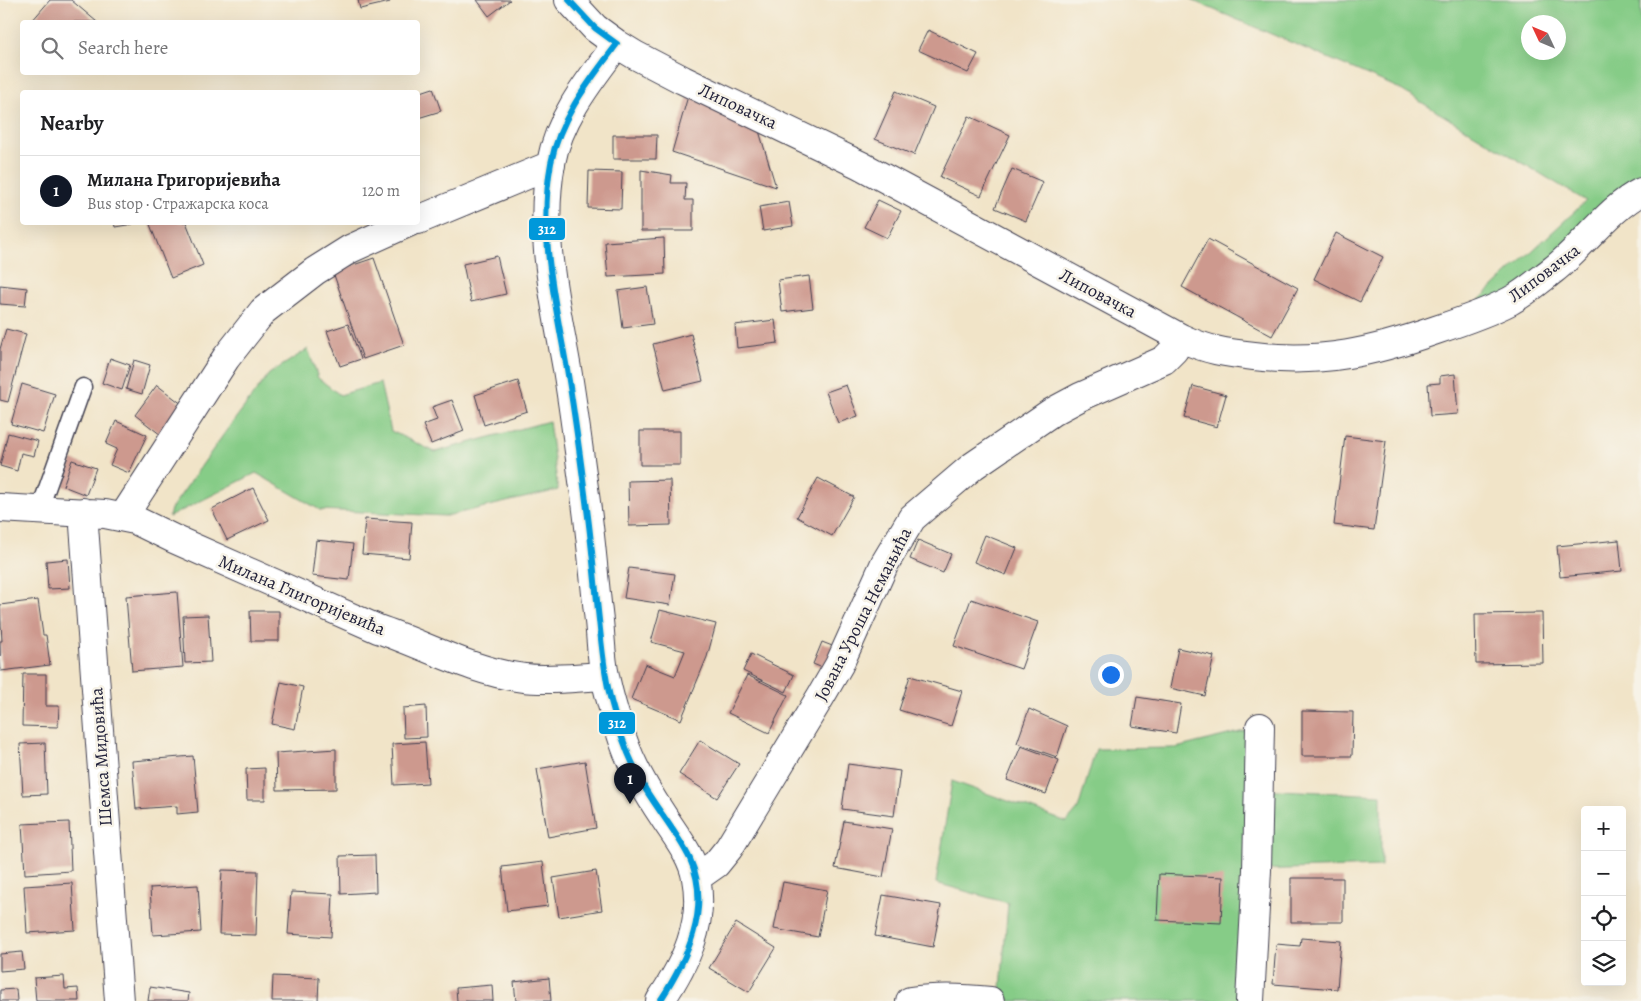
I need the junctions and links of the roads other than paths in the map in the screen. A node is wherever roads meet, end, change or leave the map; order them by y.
1 (569, 0) edge
2 (617, 44) junction
3 (551, 165) junction
4 (1641, 192) edge
5 (420, 219) edge
6 (403, 225) edge
7 (1181, 338) junction
8 (83, 387) dead end
9 (0, 508) edge
10 (39, 511) junction
11 (83, 512) junction
12 (123, 517) junction
13 (605, 676) junction
14 (1260, 727) dead end
15 (696, 878) junction
16 (119, 1001) edge
17 (660, 1001) edge
18 (910, 1001) edge
19 (990, 1001) edge
20 (1250, 1001) edge

1 - 2 street, Липовачка
2 - 3 street
2 - 7 street, Липовачка
3 - 5 street
3 - 13 street
4 - 7 street, Липовачка
6 - 12 street
7 - 15 street, Јована Уроша Немањића
8 - 10 lane
9 - 10 street, Милана Глигоријевића
10 - 11 street, Милана Глигоријевића
11 - 12 street, Милана Глигоријевића
11 - 16 street, Шемса Мидовића
12 - 13 street, Милана Глигоријевића
13 - 15 street
14 - 20 street
15 - 17 street
18 - 19 street

